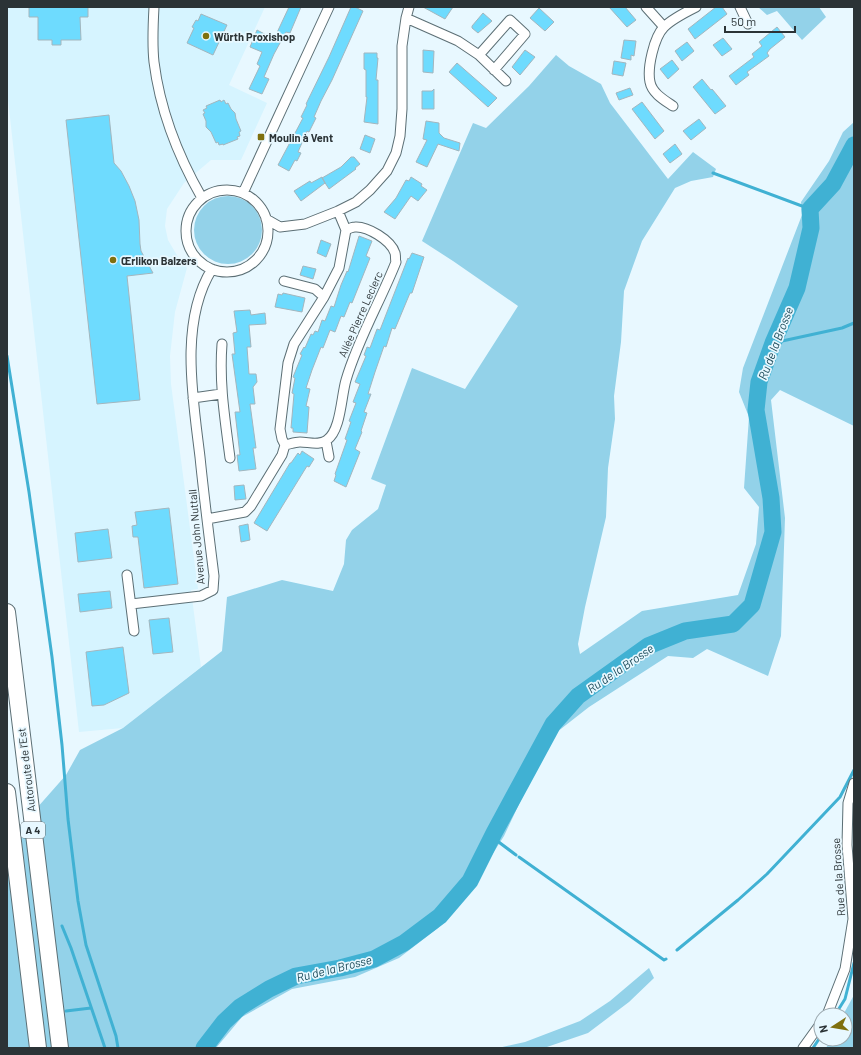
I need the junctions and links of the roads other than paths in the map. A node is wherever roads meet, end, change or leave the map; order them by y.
1 (154, 7) edge
2 (329, 7) edge
3 (409, 7) edge
4 (646, 7) edge
5 (696, 7) edge
6 (740, 7) edge
7 (406, 18) junction
8 (748, 24) dead end
9 (664, 27) junction
10 (479, 55) junction
11 (494, 70) junction
12 (506, 81) dead end
13 (673, 106) dead end
14 (243, 193) junction
15 (202, 198) junction
16 (338, 211) junction
17 (266, 219) junction
18 (346, 230) junction
19 (212, 269) junction
20 (284, 281) dead end
21 (324, 298) junction
22 (222, 344) dead end
23 (221, 394) junction
24 (193, 398) junction
25 (326, 441) junction
26 (285, 445) junction
27 (329, 456) dead end
28 (230, 458) dead end
29 (207, 519) junction
30 (127, 575) dead end
31 (131, 604) junction
32 (7, 612) edge
33 (134, 631) dead end
34 (854, 783) edge
35 (7, 792) edge
36 (830, 1007) edge
37 (813, 1034) edge
38 (38, 1048) edge
39 (60, 1048) edge
40 (803, 1048) edge

1 - 15 street
2 - 14 street
3 - 7 street
4 - 9 street
5 - 9 street
6 - 8 street
7 - 10 street
7 - 16 street
9 - 13 street
10 - 11 street
10 - 11 street
11 - 12 street
14 - 15 street
14 - 17 street
15 - 19 street
16 - 17 street
16 - 18 street
17 - 19 street
18 - 21 street
18 - 25 street, Allée Pierre Leclerc
19 - 24 street, Avenue John Nuttall
20 - 21 street
21 - 26 street
22 - 23 street
23 - 24 street
23 - 28 street
24 - 29 street, Avenue John Nuttall
25 - 26 street
25 - 27 street
26 - 29 street
29 - 31 street, Avenue John Nuttall
30 - 31 street
31 - 33 street
32 - 39 highway, Autoroute de l’Est / A 4
34 - 36 street, Rue de la Brosse
35 - 38 highway, Autoroute de l’Est / A 4
37 - 40 street

